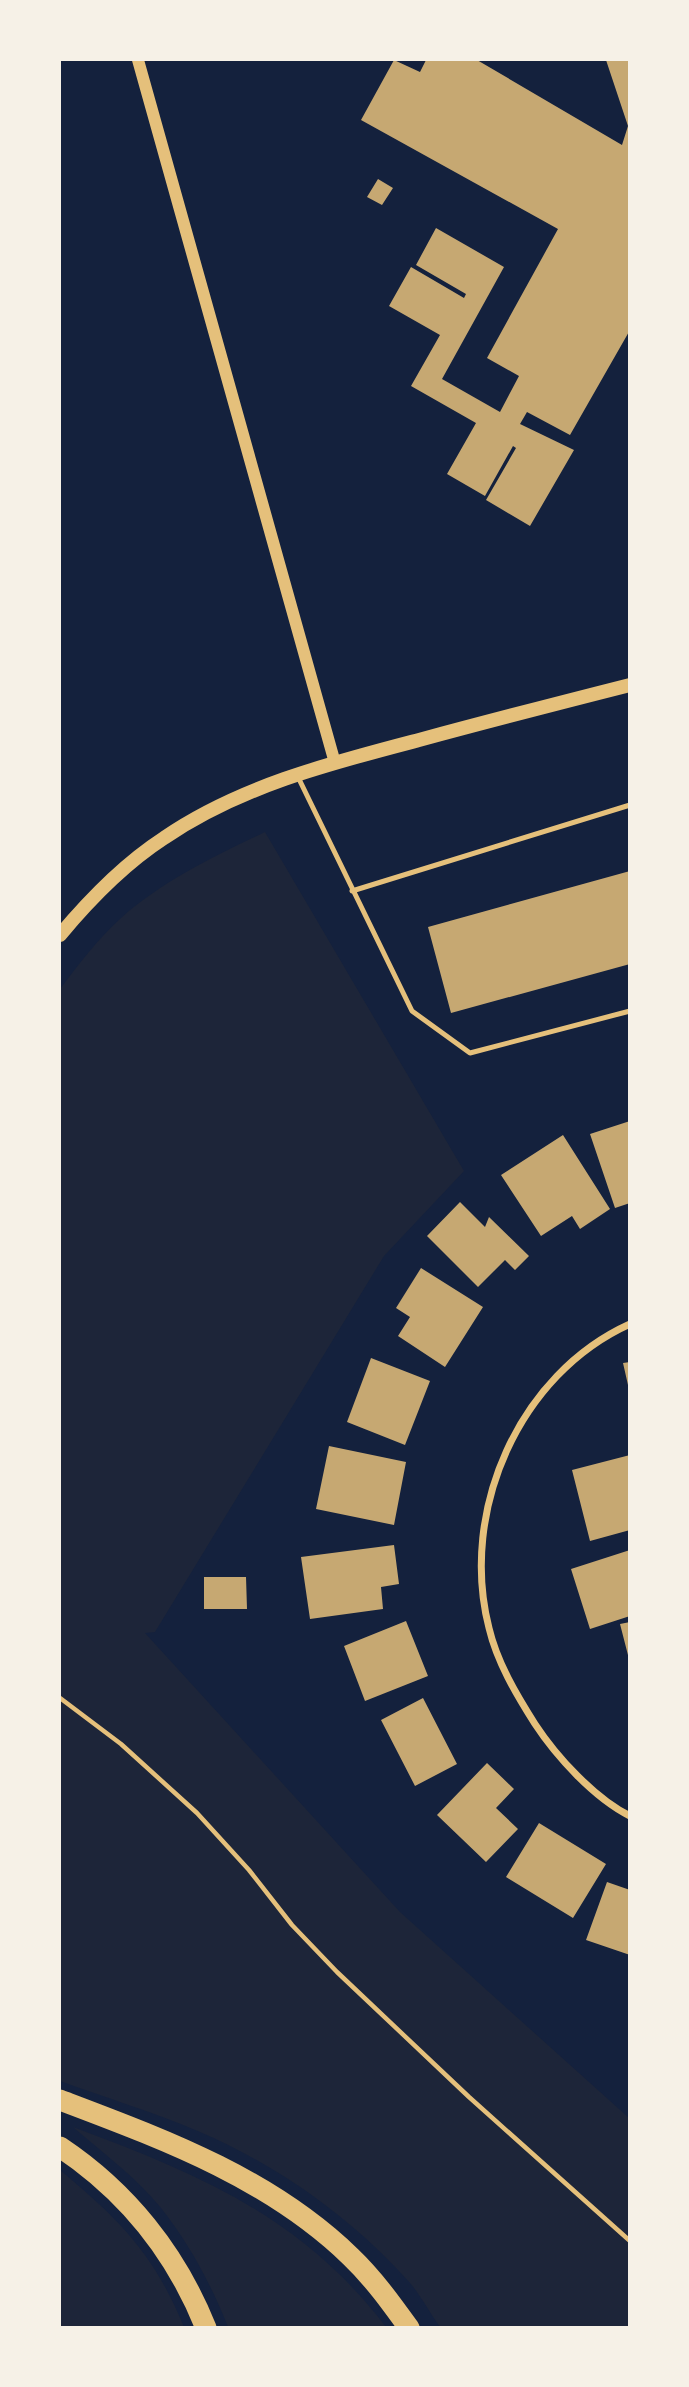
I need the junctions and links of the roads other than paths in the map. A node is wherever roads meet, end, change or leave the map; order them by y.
1 (138, 60) edge
2 (629, 685) edge
3 (335, 763) junction
4 (296, 774) junction
5 (629, 805) edge
6 (352, 891) junction
7 (60, 934) edge
8 (629, 1011) edge
9 (629, 1324) edge
10 (629, 1815) edge
11 (60, 2100) edge
12 (60, 2147) edge
13 (205, 2328) edge
14 (409, 2328) edge

1 - 3 street
2 - 3 main road
3 - 4 main road
4 - 6 lane
4 - 7 main road
5 - 6 lane
6 - 8 lane
9 - 10 street
11 - 14 highway
12 - 13 highway

